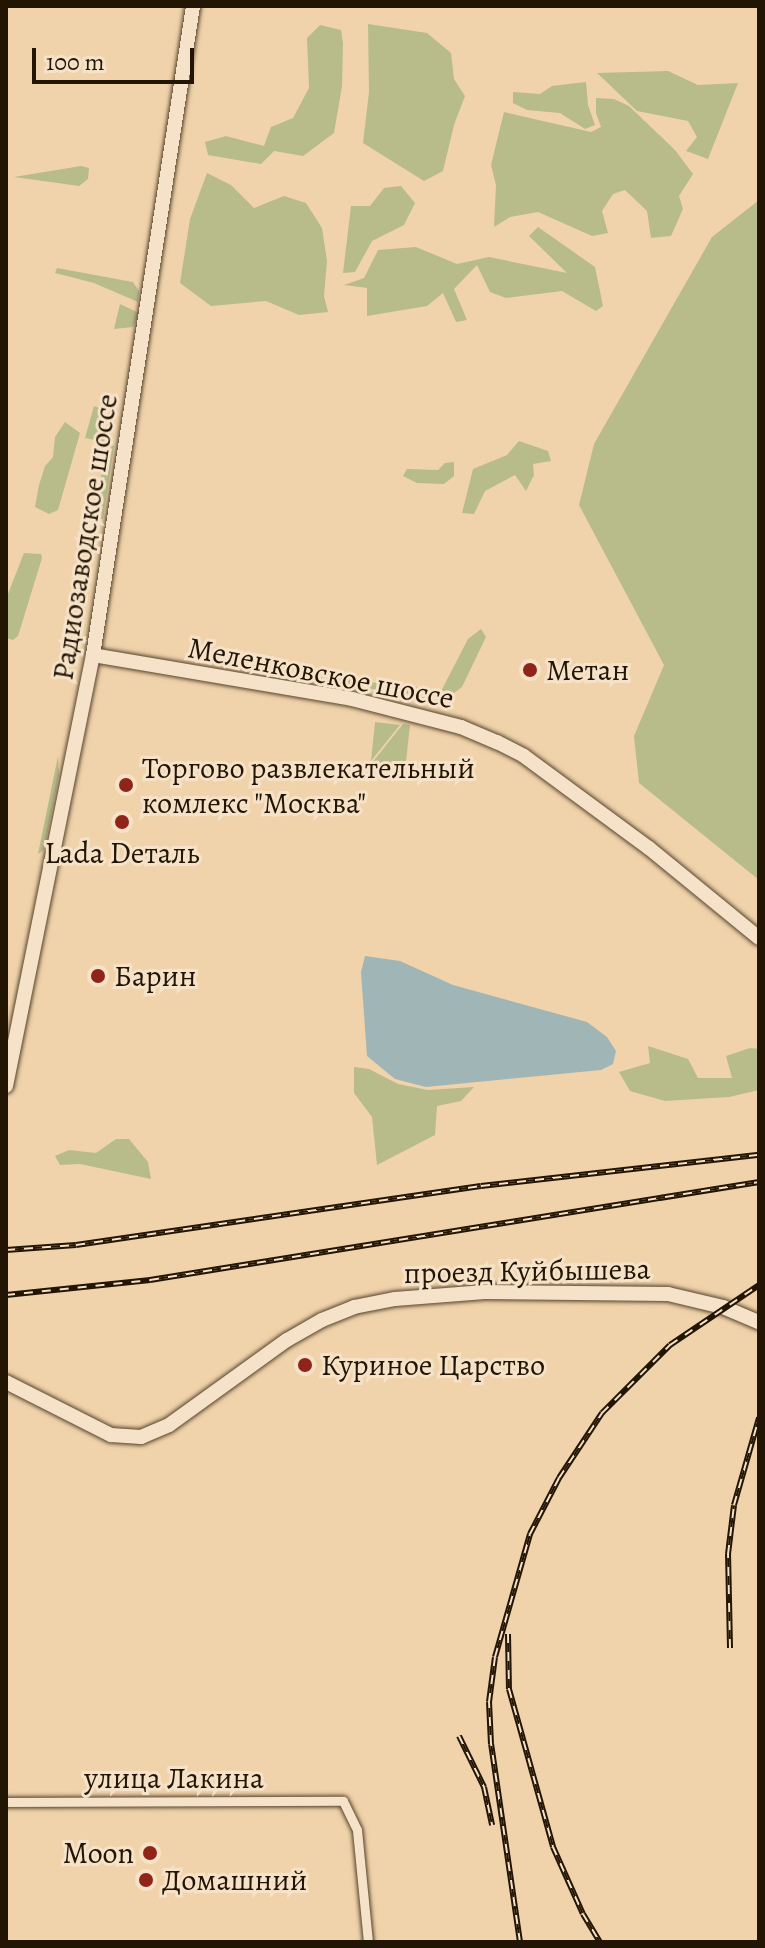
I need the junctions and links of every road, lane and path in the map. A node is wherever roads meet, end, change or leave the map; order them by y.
1 (193, 6) edge
2 (93, 655) junction
3 (759, 938) edge
4 (7, 1080) edge
5 (759, 1322) edge
6 (6, 1382) edge
7 (6, 1802) edge
8 (368, 1942) edge

1 - 2 street, Радиозаводское шоссе
2 - 3 street, Меленковское шоссе
2 - 4 street, Радиозаводское шоссе
5 - 6 street, проезд Куйбышева
7 - 8 street, улица Лакина

